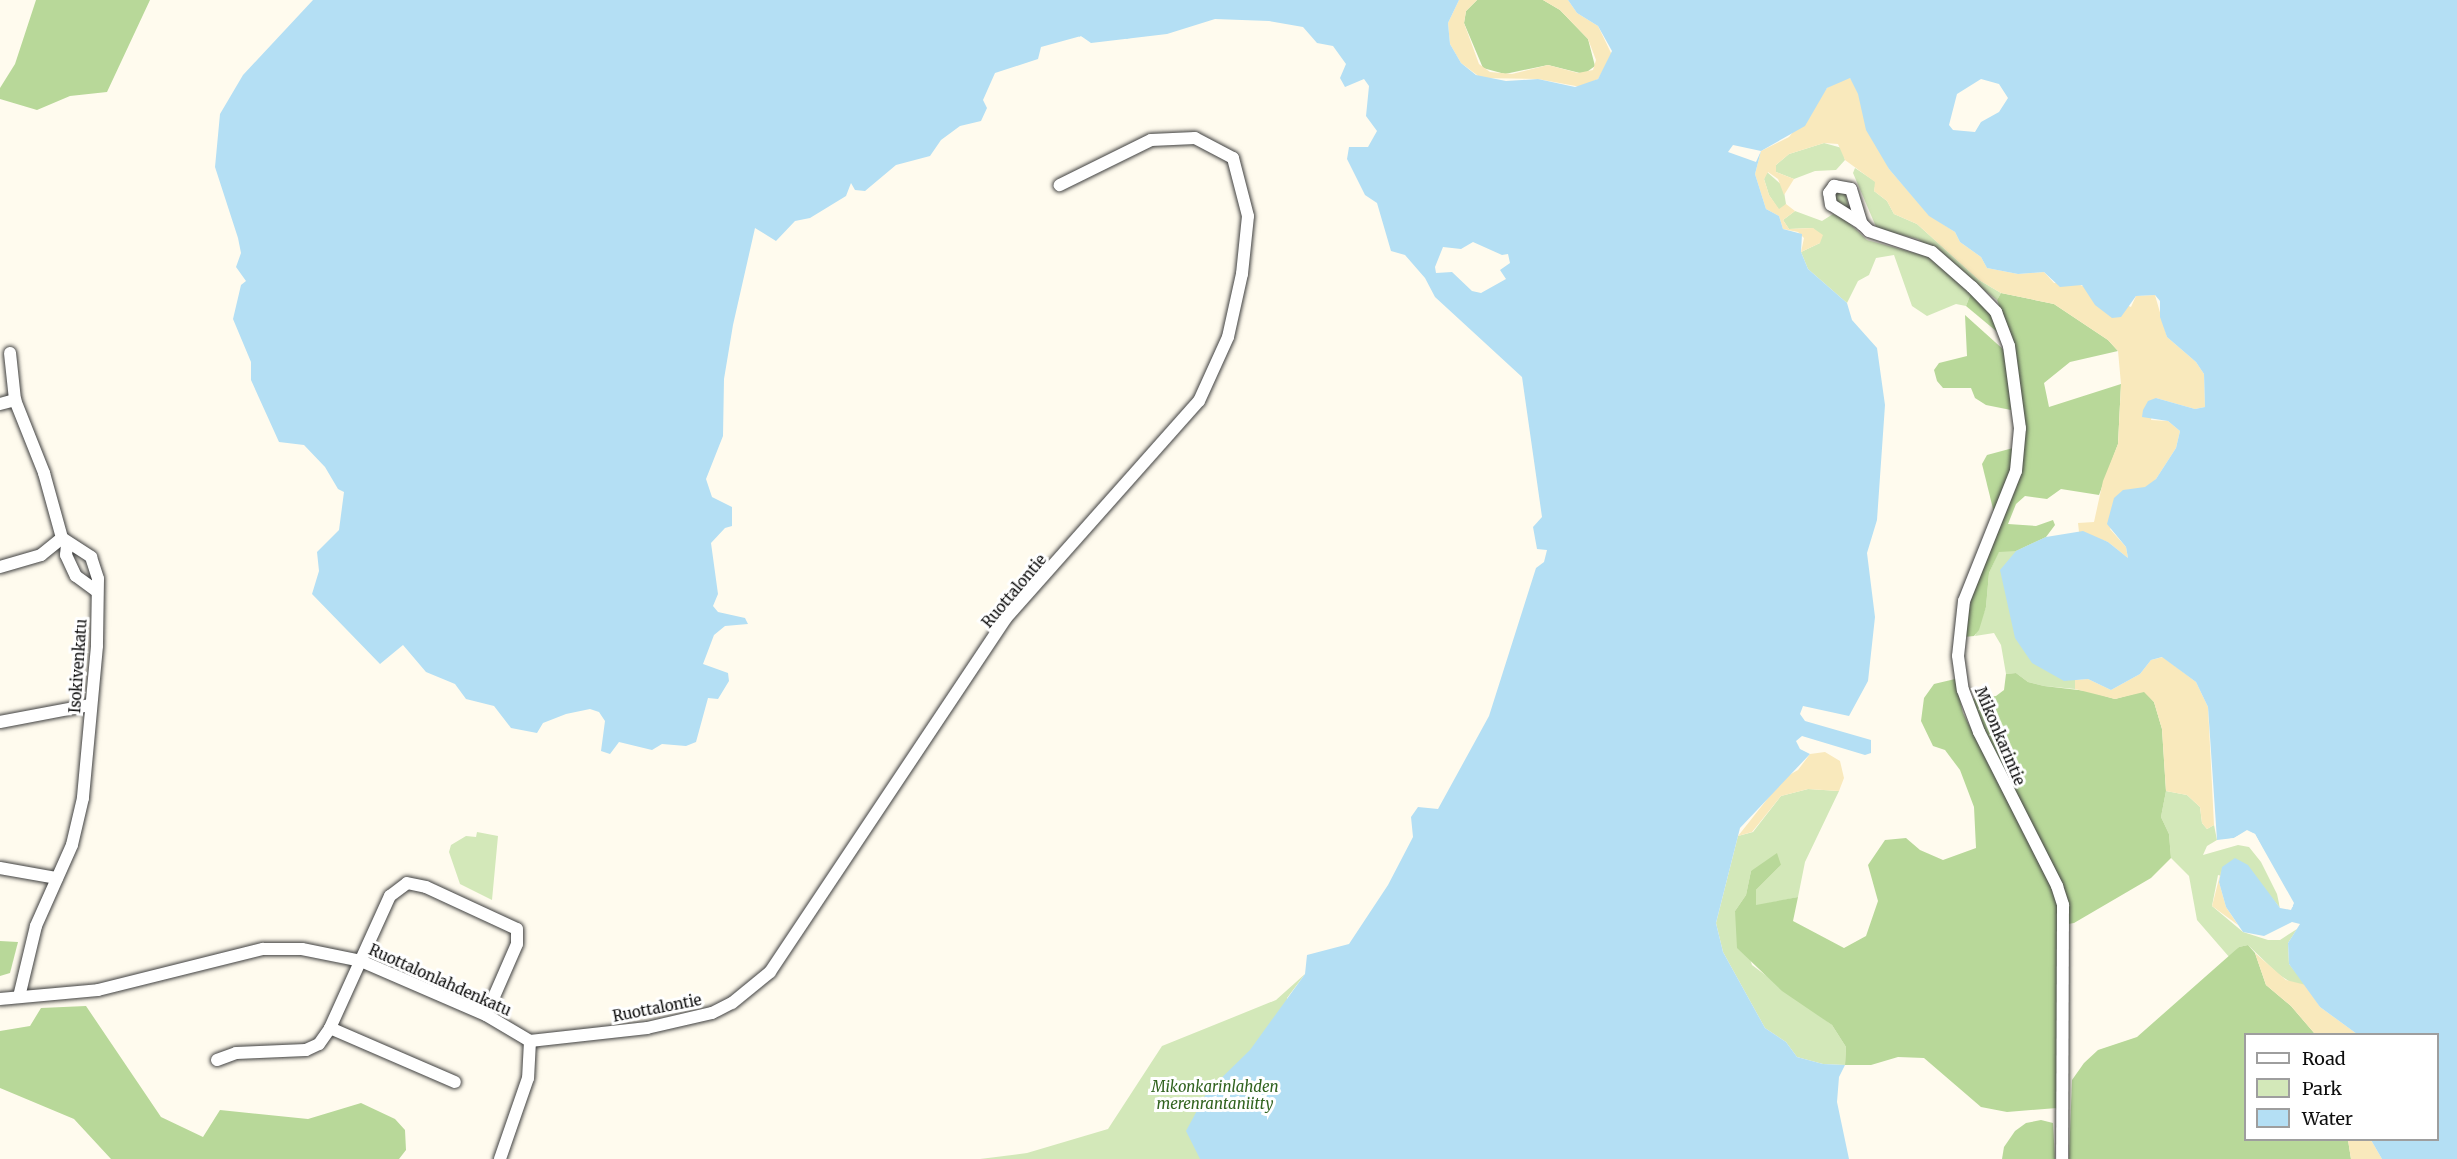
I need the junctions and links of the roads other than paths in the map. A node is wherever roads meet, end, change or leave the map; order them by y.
1 (1060, 185) dead end
2 (1862, 224) dead end
3 (10, 354) dead end
4 (15, 400) junction
5 (0, 404) edge
6 (64, 541) junction
7 (0, 567) edge
8 (97, 591) junction
9 (90, 705) junction
10 (0, 722) edge
11 (0, 868) edge
12 (57, 878) junction
13 (361, 961) junction
14 (19, 997) junction
15 (0, 999) edge
16 (486, 1015) junction
17 (330, 1028) junction
18 (530, 1041) junction
19 (217, 1060) dead end
20 (455, 1082) dead end
21 (500, 1159) edge
22 (2062, 1159) edge

1 - 18 street, Ruottalontie
2 - 22 street, Mikonkarintie
3 - 4 street
4 - 5 street
4 - 6 street
6 - 7 street
6 - 8 street
6 - 8 street, Isokivenkatu
8 - 9 street, Isokivenkatu
9 - 10 street
9 - 12 street, Isokivenkatu
11 - 12 street
12 - 14 street, Isokivenkatu
13 - 14 street, Ruottalonlahdenkatu
13 - 16 street, Ruottalonlahdenkatu
13 - 16 street
13 - 17 street
14 - 15 street, Ruottalonlahdenkatu
16 - 18 street, Ruottalonlahdenkatu
17 - 19 street
17 - 20 street
18 - 21 street

